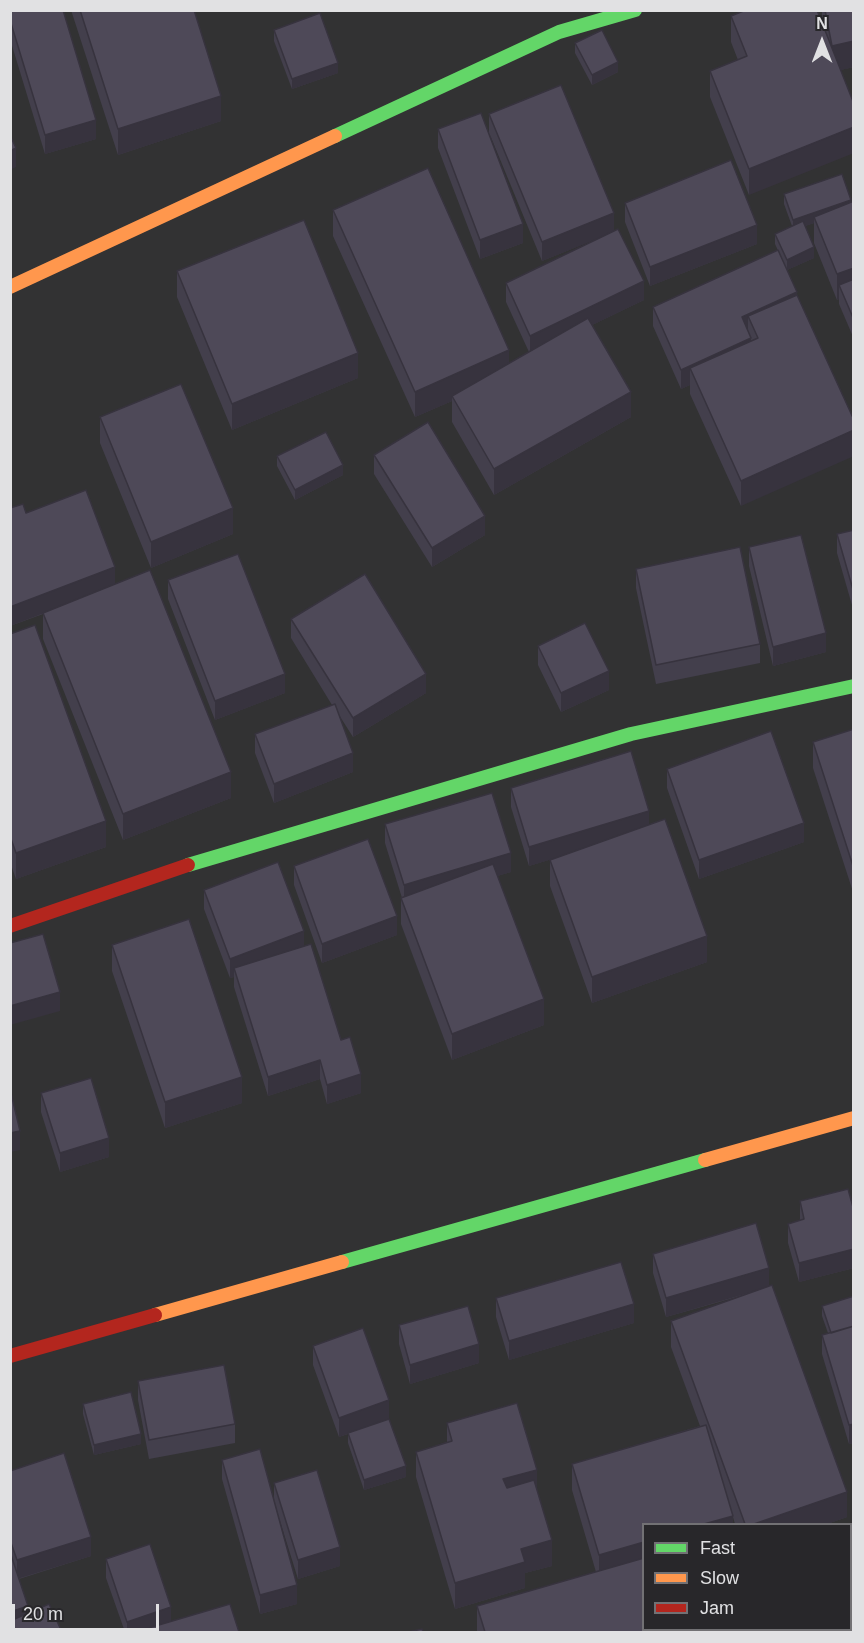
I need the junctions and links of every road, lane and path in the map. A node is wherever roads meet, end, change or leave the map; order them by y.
1 (635, 10) edge
2 (10, 287) edge
3 (854, 686) edge
4 (10, 926) edge
5 (854, 1118) edge
6 (10, 1356) edge

1 - 2 street
3 - 4 street
5 - 6 street

